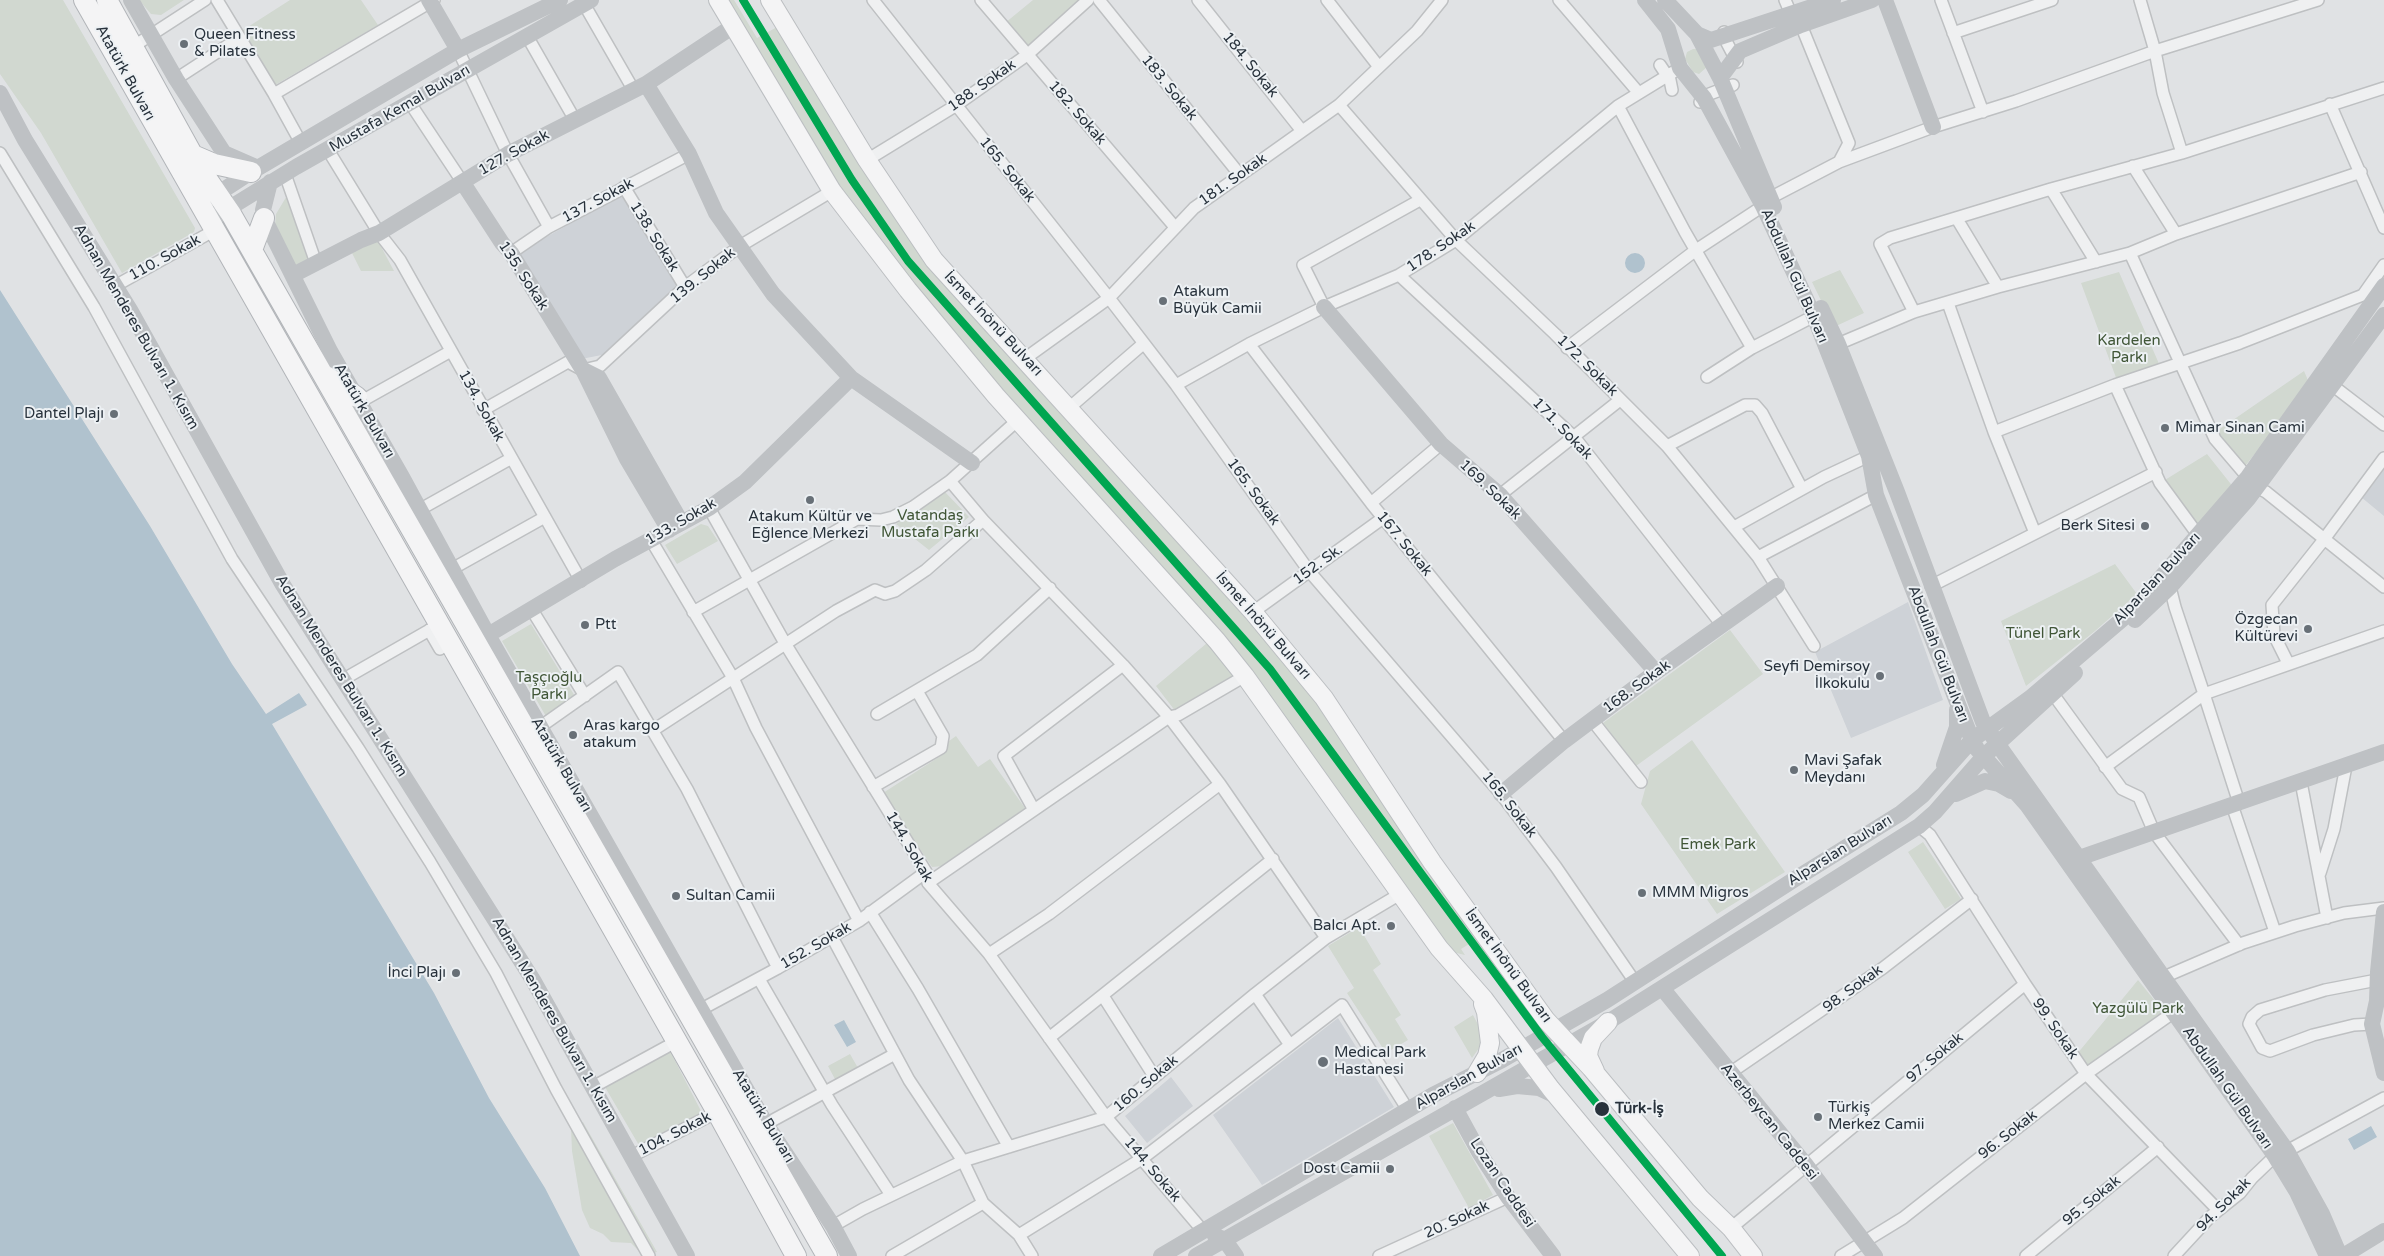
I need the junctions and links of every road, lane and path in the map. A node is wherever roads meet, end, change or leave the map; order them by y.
1 (84, 0) edge
2 (107, 0) edge
3 (130, 0) edge
4 (205, 0) edge
5 (216, 0) edge
6 (560, 0) edge
7 (718, 0) edge
8 (873, 0) edge
9 (981, 0) edge
10 (1088, 0) edge
11 (1099, 0) edge
12 (1198, 0) edge
13 (1442, 0) edge
14 (1559, 0) edge
15 (1645, 0) edge
16 (1665, 0) edge
17 (1832, 0) edge
18 (1872, 0) edge
19 (1885, 0) edge
20 (1941, 0) edge
21 (2052, 0) edge
22 (2140, 0) edge
23 (2318, 0) edge
24 (431, 1) edge
25 (774, 1) edge
26 (1329, 1) edge
27 (587, 2) edge
28 (1792, 13) edge
29 (732, 27) junction
30 (1953, 32) junction
31 (1697, 34) junction
32 (1724, 34) junction
33 (151, 35) junction
34 (527, 36) junction
35 (239, 38) junction
36 (134, 46) junction
37 (458, 50) junction
38 (2155, 52) junction
39 (1027, 55) junction
40 (1736, 60) junction
41 (1379, 67) junction
42 (1669, 69) junction
43 (468, 70) junction
44 (176, 79) junction
45 (1726, 84) junction
46 (639, 86) junction
47 (2384, 88) edge
48 (1672, 90) dead end
49 (1638, 92) junction
50 (0, 93) edge
51 (274, 94) junction
52 (1701, 100) junction
53 (410, 103) junction
54 (2330, 104) junction
55 (1339, 105) junction
56 (955, 106) junction
57 (1618, 106) junction
58 (1983, 112) junction
59 (575, 120) junction
60 (1933, 127) junction
61 (1302, 131) junction
62 (301, 143) junction
63 (328, 150) junction
64 (0, 153) edge
65 (2182, 153) junction
66 (508, 154) junction
67 (689, 154) junction
68 (193, 155) junction
69 (867, 160) junction
70 (1839, 162) junction
71 (2133, 166) junction
72 (254, 170) junction
73 (2361, 172) junction
74 (286, 174) junction
75 (1240, 175) junction
76 (270, 182) junction
77 (463, 183) junction
78 (624, 187) junction
79 (2051, 189) junction
80 (832, 191) junction
81 (222, 199) junction
82 (1420, 200) junction
83 (1766, 202) junction
84 (206, 213) junction
85 (264, 218) junction
86 (1958, 219) junction
87 (1174, 226) junction
88 (549, 227) junction
89 (2384, 228) edge
90 (379, 232) junction
91 (2176, 234) junction
92 (1456, 240) junction
93 (740, 246) junction
94 (252, 250) junction
95 (1696, 250) junction
96 (511, 253) junction
97 (2130, 253) junction
98 (2096, 262) junction
99 (316, 264) junction
100 (2384, 265) edge
101 (1399, 275) junction
102 (293, 276) junction
103 (115, 286) junction
104 (2384, 286) edge
105 (685, 287) junction
106 (1998, 287) junction
107 (1109, 298) junction
108 (2368, 298) junction
109 (1948, 303) junction
110 (1324, 307) junction
111 (1914, 312) junction
112 (2384, 315) edge
113 (1814, 316) junction
114 (1144, 344) junction
115 (1248, 344) junction
116 (1838, 344) junction
117 (1567, 348) junction
118 (1752, 348) junction
119 (451, 351) junction
120 (1023, 360) junction
121 (2179, 363) junction
122 (582, 370) junction
123 (321, 372) junction
124 (1706, 377) dead end
125 (851, 378) junction
126 (1176, 385) junction
127 (2115, 385) junction
128 (2332, 385) junction
129 (358, 400) junction
130 (1620, 400) junction
131 (1069, 408) junction
132 (483, 410) junction
133 (1018, 419) junction
134 (2384, 425) edge
135 (1994, 432) junction
136 (1575, 438) junction
137 (1441, 444) junction
138 (1667, 446) junction
139 (1869, 456) junction
140 (2384, 458) edge
141 (510, 459) junction
142 (972, 463) junction
143 (2156, 472) junction
144 (950, 481) junction
145 (2252, 482) junction
146 (1802, 489) junction
147 (1500, 495) junction
148 (1876, 495) junction
149 (1371, 504) junction
150 (709, 508) junction
151 (419, 510) junction
152 (546, 517) junction
153 (1383, 518) junction
154 (983, 520) junction
155 (675, 526) junction
156 (1734, 527) junction
157 (2035, 533) junction
158 (2325, 539) junction
159 (651, 540) junction
160 (2203, 541) junction
161 (1758, 557) junction
162 (452, 569) junction
163 (1309, 570) junction
164 (750, 578) junction
165 (580, 581) junction
166 (1776, 586) junction
167 (1931, 586) junction
168 (2170, 587) junction
169 (2384, 587) edge
170 (1050, 588) junction
171 (532, 610) junction
172 (693, 612) junction
173 (1253, 612) junction
174 (1722, 625) junction
175 (435, 627) junction
176 (2384, 632) edge
177 (488, 635) junction
178 (786, 645) junction
179 (1814, 646) dead end
180 (440, 648) dead end
181 (1123, 664) junction
182 (2288, 664) junction
183 (1656, 672) junction
184 (1245, 676) junction
185 (733, 678) junction
186 (344, 679) junction
187 (917, 691) junction
188 (2053, 694) junction
189 (2204, 694) junction
190 (585, 696) junction
191 (1957, 705) junction
192 (877, 714) dead end
193 (1170, 717) junction
194 (1592, 720) junction
195 (540, 727) junction
196 (1988, 730) junction
197 (652, 731) junction
198 (1972, 740) junction
199 (1564, 741) junction
200 (1997, 744) junction
201 (2384, 752) edge
202 (1984, 756) junction
203 (2346, 766) junction
204 (2105, 767) junction
205 (1641, 782) dead end
206 (1935, 782) junction
207 (2301, 782) junction
208 (1220, 784) junction
209 (874, 787) junction
210 (1502, 794) junction
211 (1945, 800) junction
212 (2236, 804) junction
213 (2027, 805) junction
214 (1034, 810) junction
215 (1918, 826) junction
216 (2154, 832) junction
217 (2079, 858) junction
218 (1273, 860) junction
219 (2319, 875) junction
220 (927, 878) junction
221 (1400, 894) junction
222 (1972, 899) junction
223 (2384, 908) edge
224 (870, 912) junction
225 (2327, 918) junction
226 (859, 921) junction
227 (2384, 923) edge
228 (2275, 932) junction
229 (832, 937) junction
230 (1326, 938) junction
231 (2239, 944) junction
232 (989, 954) junction
233 (778, 968) junction
234 (2164, 977) junction
235 (759, 979) junction
236 (2377, 980) junction
237 (1634, 982) junction
238 (2025, 984) junction
239 (1662, 988) junction
240 (1478, 992) junction
241 (1255, 994) junction
242 (1102, 996) junction
243 (700, 1010) junction
244 (2174, 1012) junction
245 (1608, 1022) junction
246 (2376, 1027) edge
247 (1555, 1029) junction
248 (1049, 1038) junction
249 (670, 1045) dead end
250 (1290, 1045) junction
251 (1568, 1045) junction
252 (1520, 1050) junction
253 (895, 1054) junction
254 (1532, 1066) junction
255 (1477, 1073) junction
256 (1730, 1073) junction
257 (2086, 1074) junction
258 (2384, 1074) edge
259 (1154, 1076) junction
260 (1600, 1080) junction
261 (593, 1087) junction
262 (824, 1091) junction
263 (1482, 1093) junction
264 (1556, 1096) junction
265 (2384, 1098) edge
266 (1455, 1108) junction
267 (1408, 1110) junction
268 (717, 1112) junction
269 (1106, 1117) junction
270 (766, 1124) junction
271 (1009, 1146) junction
272 (2158, 1147) junction
273 (2281, 1153) junction
274 (632, 1156) junction
275 (1143, 1158) junction
276 (963, 1161) junction
277 (1806, 1166) junction
278 (891, 1196) junction
279 (1508, 1197) junction
280 (982, 1203) junction
281 (2218, 1210) junction
282 (833, 1226) junction
283 (1731, 1228) junction
284 (1203, 1231) junction
285 (2384, 1231) edge
286 (1019, 1235) junction
287 (1224, 1239) junction
288 (1869, 1250) edge
289 (791, 1255) edge
290 (2331, 1255) edge
291 (649, 1256) edge
292 (687, 1256) edge
293 (827, 1256) edge
294 (849, 1256) edge
295 (892, 1256) edge
296 (1032, 1256) edge
297 (1160, 1256) edge
298 (1196, 1256) edge
299 (1236, 1256) edge
300 (1380, 1256) edge
301 (1553, 1256) edge
302 (1690, 1256) edge
303 (1753, 1256) edge
304 (1841, 1256) edge
305 (2026, 1256) edge
306 (2174, 1256) edge

1 - 84 highway, Atatürk Bulvarı
2 - 36 highway, Atatürk Bulvarı
3 - 33 main road
4 - 33 street
5 - 35 street
6 - 37 main road, Mustafa Kemal Bulvarı
7 - 29 main road
8 - 56 street, 165. Sokak
9 - 39 street, 182. Sokak
10 - 39 street, 188. Sokak
11 - 75 street, 183. Sokak
12 - 61 street, 184. Sokak
13 - 41 street, 181. Sokak
14 - 49 street
15 - 42 main road, Abdullah Gül Bulvarı
16 - 31 main road, Abdullah Gül Bulvarı
17 - 28 main road
18 - 28 main road
19 - 60 main road
20 - 30 street
21 - 30 street
22 - 38 street
23 - 38 street
24 - 37 main road
24 - 51 street
25 - 69 main road, İsmet İnönü Bulvarı
26 - 41 street
27 - 34 main road, Mustafa Kemal Bulvarı
27 - 46 street
28 - 32 main road
28 - 40 main road
28 - 70 street
29 - 46 main road, 127. Sokak
29 - 80 main road
30 - 58 street
31 - 32 main road
31 - 45 main road, Abdullah Gül Bulvarı
32 - 40 street
33 - 36 street
33 - 44 main road
34 - 43 main road, Mustafa Kemal Bulvarı
34 - 59 street
35 - 44 street
35 - 51 street
36 - 68 highway, Atatürk Bulvarı
37 - 43 street
37 - 62 main road, Mustafa Kemal Bulvarı
38 - 58 street
38 - 65 street
39 - 56 street, 188. Sokak
39 - 87 street, 182. Sokak
40 - 45 main road
41 - 55 street, 181. Sokak
42 - 48 street
42 - 49 street, 178. Sokak
42 - 52 main road, Abdullah Gül Bulvarı
43 - 53 main road, Mustafa Kemal Bulvarı
43 - 66 street
44 - 72 main road
45 - 52 street
45 - 83 main road, Abdullah Gül Bulvarı
46 - 59 main road, 127. Sokak
46 - 67 main road
47 - 54 street
49 - 57 street, 178. Sokak
50 - 103 main road, Adnan Menderes Bulvarı 1. Kısım
51 - 62 street
52 - 83 main road, Abdullah Gül Bulvarı
53 - 63 main road, Mustafa Kemal Bulvarı
53 - 77 street
54 - 65 street
54 - 73 street
55 - 61 street, 181. Sokak
55 - 82 street, 172. Sokak
56 - 69 street, 188. Sokak
56 - 107 street, 165. Sokak
57 - 92 street, 178. Sokak
57 - 95 street
58 - 60 street
59 - 66 main road, 127. Sokak
60 - 70 street
61 - 75 street, 181. Sokak
62 - 72 main road, Mustafa Kemal Bulvarı
63 - 74 main road, Mustafa Kemal Bulvarı
63 - 90 street, 134. Sokak
64 - 291 street
65 - 71 street
66 - 77 main road, 127. Sokak
66 - 88 street
67 - 78 street, 137. Sokak
67 - 93 main road
68 - 72 highway
68 - 81 highway, Atatürk Bulvarı
69 - 120 main road, İsmet İnönü Bulvarı
70 - 83 street
71 - 79 street
71 - 91 street
72 - 81 main road, Mustafa Kemal Bulvarı
73 - 89 street
73 - 91 street
74 - 76 main road, Mustafa Kemal Bulvarı
74 - 99 street
75 - 87 street, 181. Sokak
76 - 81 main road, Mustafa Kemal Bulvarı
76 - 85 main road, Atatürk Bulvarı
77 - 90 main road, 127. Sokak
77 - 96 main road, 135. Sokak
78 - 88 street, 137. Sokak
78 - 105 street, 138. Sokak
79 - 86 street
79 - 98 street
80 - 93 street, 139. Sokak
80 - 133 main road
81 - 84 main road, Mustafa Kemal Bulvarı
81 - 94 highway, Atatürk Bulvarı
82 - 92 street, 172. Sokak
82 - 110 street
83 - 95 street
83 - 113 main road, Abdullah Gül Bulvarı
83 - 116 main road, Abdullah Gül Bulvarı
84 - 103 street, 110. Sokak
84 - 175 highway, Atatürk Bulvarı
85 - 94 highway
85 - 102 main road, Atatürk Bulvarı
86 - 106 street
86 - 111 street
87 - 107 street, 181. Sokak
88 - 96 street, 137. Sokak
90 - 99 main road, 127. Sokak
90 - 119 street, 134. Sokak
91 - 97 street
92 - 101 street, 178. Sokak
92 - 117 street, 172. Sokak
93 - 105 street, 139. Sokak
93 - 125 main road
94 - 123 highway, Atatürk Bulvarı
95 - 117 street
95 - 118 street
96 - 122 main road, 135. Sokak
97 - 98 street
97 - 121 street
98 - 106 street
99 - 102 main road, 127. Sokak
100 - 108 street
101 - 110 street, 178. Sokak
101 - 136 street, 171. Sokak
102 - 129 main road, Atatürk Bulvarı
103 - 186 main road, Adnan Menderes Bulvarı 1. Kısım
104 - 108 main road, Alparslan Bulvarı
105 - 122 street, 139. Sokak
106 - 109 street
107 - 114 street, 165. Sokak
107 - 120 street, 181. Sokak
108 - 121 street
108 - 145 main road, Alparslan Bulvarı
109 - 111 street
109 - 135 street
110 - 115 street, 178. Sokak
110 - 137 main road, 169. Sokak
111 - 116 street
112 - 128 main road, Alparslan Bulvarı
113 - 118 street
113 - 139 main road, Abdullah Gül Bulvarı
114 - 126 street, 165. Sokak
114 - 131 street
115 - 126 street, 178. Sokak
115 - 149 street, 167. Sokak
116 - 167 main road, Abdullah Gül Bulvarı
117 - 130 street, 172. Sokak
118 - 124 street
119 - 129 street
119 - 132 street, 134. Sokak
120 - 131 main road, İsmet İnönü Bulvarı
121 - 127 street
121 - 145 street
122 - 132 street
122 - 155 main road, 135. Sokak
123 - 129 highway
123 - 293 highway, Atatürk Bulvarı
125 - 142 main road
125 - 150 main road, 133. Sokak
126 - 163 street, 165. Sokak
127 - 135 street
127 - 143 street
128 - 134 street
128 - 145 main road, Alparslan Bulvarı
129 - 151 main road, Atatürk Bulvarı
130 - 136 street
130 - 138 street, 172. Sokak
131 - 173 main road, İsmet İnönü Bulvarı
132 - 141 street, 134. Sokak
133 - 142 street
133 - 184 main road
135 - 157 street
136 - 147 street
136 - 174 street, 171. Sokak
137 - 147 main road, 169. Sokak
137 - 149 street
138 - 146 street
138 - 156 street, 172. Sokak
139 - 146 street
139 - 148 main road, Abdullah Gül Bulvarı
140 - 158 street
141 - 151 street
141 - 152 street, 134. Sokak
142 - 144 street
143 - 157 street
143 - 160 street
144 - 154 street
144 - 164 street
145 - 158 street
145 - 160 main road, Alparslan Bulvarı
146 - 156 street
147 - 183 main road, 169. Sokak
148 - 161 street
148 - 191 main road, Abdullah Gül Bulvarı
149 - 153 street, 167. Sokak
150 - 155 main road, 133. Sokak
150 - 164 street, 144. Sokak
151 - 162 main road, Atatürk Bulvarı
152 - 162 street
152 - 165 street, 134. Sokak
153 - 163 street, 152. Sk.
153 - 199 street, 167. Sokak
154 - 170 street
154 - 178 street
155 - 159 main road, 133. Sokak
156 - 161 street, 172. Sokak
157 - 167 street
158 - 169 street
158 - 182 street
159 - 165 main road, 133. Sokak
159 - 172 street
160 - 168 main road, Alparslan Bulvarı
160 - 196 main road, Alparslan Bulvarı
161 - 166 street, 172. Sokak
162 - 177 main road, Atatürk Bulvarı
163 - 173 street, 152. Sk.
163 - 210 street, 165. Sokak
164 - 172 street
164 - 178 street, 144. Sokak
165 - 171 main road, 133. Sokak
166 - 174 main road, 168. Sokak
166 - 179 street, 172. Sokak
167 - 196 main road, Abdullah Gül Bulvarı
168 - 188 main road, Alparslan Bulvarı
168 - 189 street
170 - 181 street
170 - 187 street
171 - 177 main road, 133. Sokak
171 - 190 street
172 - 185 street
173 - 247 main road, İsmet İnönü Bulvarı
174 - 183 main road, 168. Sokak
175 - 180 street
175 - 186 street
175 - 268 highway, Atatürk Bulvarı
176 - 182 street
177 - 195 main road, Atatürk Bulvarı
178 - 185 street
178 - 209 street, 144. Sokak
181 - 193 street
181 - 214 street
182 - 189 street
183 - 194 main road, 168. Sokak
184 - 193 street, 152. Sokak
184 - 221 main road
185 - 197 street
185 - 226 street
186 - 261 main road, Adnan Menderes Bulvarı 1. Kısım
187 - 192 street
187 - 209 street
188 - 200 main road, Alparslan Bulvarı
188 - 204 street
189 - 204 street
189 - 212 street
190 - 195 street
190 - 197 street
191 - 198 main road, Abdullah Gül Bulvarı
191 - 206 main road
193 - 208 street
193 - 214 street, 152. Sokak
194 - 199 main road, 168. Sokak
194 - 205 street
195 - 243 main road, Atatürk Bulvarı
196 - 198 main road, Alparslan Bulvarı
196 - 200 main road, Abdullah Gül Bulvarı
197 - 233 street
198 - 202 main road, Abdullah Gül Bulvarı
198 - 206 main road, Alparslan Bulvarı
199 - 210 main road, 168. Sokak
200 - 202 main road, Alparslan Bulvarı
200 - 217 main road, Abdullah Gül Bulvarı
201 - 203 main road
202 - 211 main road, Alparslan Bulvarı
202 - 213 main road, Abdullah Gül Bulvarı
203 - 207 main road
203 - 219 street
204 - 216 street
206 - 237 main road, Alparslan Bulvarı
207 - 212 main road
207 - 219 street
208 - 218 street
208 - 232 street
209 - 220 street, 144. Sokak
210 - 237 street, 165. Sokak
211 - 213 main road
211 - 215 main road, Alparslan Bulvarı
212 - 216 main road
212 - 228 street
213 - 244 main road, Abdullah Gül Bulvarı
214 - 220 street, 152. Sokak
215 - 222 street, 99. Sokak
215 - 239 main road, Alparslan Bulvarı
216 - 217 main road
216 - 231 street
217 - 234 main road, Abdullah Gül Bulvarı
218 - 230 street
218 - 242 street
219 - 225 street
220 - 224 street, 152. Sokak
220 - 232 street, 144. Sokak
221 - 230 street, 160. Sokak
221 - 240 main road
222 - 238 street, 99. Sokak
222 - 256 street, 98. Sokak
223 - 225 street
224 - 226 street, 152. Sokak
224 - 271 street
225 - 228 street
226 - 229 street, 152. Sokak
227 - 236 main road
228 - 231 street
229 - 233 street, 152. Sokak
229 - 253 street
230 - 241 street, 160. Sokak
231 - 234 street
232 - 248 street, 144. Sokak
233 - 235 street, 152. Sokak
234 - 273 main road, Abdullah Gül Bulvarı
235 - 243 street, 152. Sokak
235 - 262 street
236 - 246 main road
236 - 246 street
237 - 247 main road, Alparslan Bulvarı
238 - 257 street, 99. Sokak
238 - 277 street, 97. Sokak
239 - 245 main road, Alparslan Bulvarı
239 - 256 main road, Azerbeycan Caddesi
240 - 252 main road
240 - 255 main road
241 - 250 street
241 - 259 street, 160. Sokak
242 - 248 street
242 - 259 street
243 - 270 main road, Atatürk Bulvarı
244 - 257 street, 96. Sokak
244 - 273 main road, Abdullah Gül Bulvarı
245 - 251 main road, Alparslan Bulvarı
245 - 260 main road
246 - 258 main road
247 - 251 main road, İsmet İnönü Bulvarı
247 - 252 main road, Alparslan Bulvarı
248 - 269 street, 144. Sokak
249 - 261 street
250 - 267 street
250 - 275 street
251 - 254 main road, Alparslan Bulvarı
251 - 260 main road, İsmet İnönü Bulvarı
252 - 254 main road
252 - 255 main road, Alparslan Bulvarı
253 - 262 street
253 - 276 street
254 - 263 main road, Alparslan Bulvarı
254 - 264 main road
255 - 267 main road, Alparslan Bulvarı
256 - 277 main road, Azerbeycan Caddesi
257 - 272 street, 99. Sokak
257 - 288 street, 96. Sokak
259 - 269 street, 160. Sokak
260 - 283 main road, İsmet İnönü Bulvarı
261 - 274 main road, Adnan Menderes Bulvarı 1. Kısım
262 - 270 street
262 - 278 street
263 - 264 main road
263 - 266 main road, Alparslan Bulvarı
264 - 302 main road
265 - 273 street, 94. Sokak
266 - 279 main road, Lozan Caddesi
266 - 287 main road, Alparslan Bulvarı
267 - 284 main road, Alparslan Bulvarı
268 - 274 street, 104. Sokak
268 - 289 highway, Atatürk Bulvarı
269 - 271 street, 160. Sokak
269 - 275 street, 144. Sokak
270 - 282 main road, Atatürk Bulvarı
271 - 276 street, 160. Sokak
272 - 281 street, 99. Sokak
272 - 305 street, 95. Sokak
273 - 281 street, 94. Sokak
273 - 290 main road, Abdullah Gül Bulvarı
274 - 292 main road, Adnan Menderes Bulvarı 1. Kısım
275 - 284 street, 144. Sokak
275 - 286 street
276 - 278 street, 160. Sokak
276 - 280 street
277 - 283 street, 97. Sokak
277 - 288 main road, Azerbeycan Caddesi
278 - 282 street, 160. Sokak
279 - 300 street, 20. Sokak
279 - 301 main road, Lozan Caddesi
280 - 286 street
280 - 295 street
281 - 306 street, 94. Sokak
282 - 294 main road, Atatürk Bulvarı
283 - 303 main road, İsmet İnönü Bulvarı
284 - 287 main road
284 - 297 main road, Alparslan Bulvarı
285 - 290 main road
286 - 296 street
287 - 298 main road, Alparslan Bulvarı
287 - 299 main road
288 - 304 street, 96. Sokak

